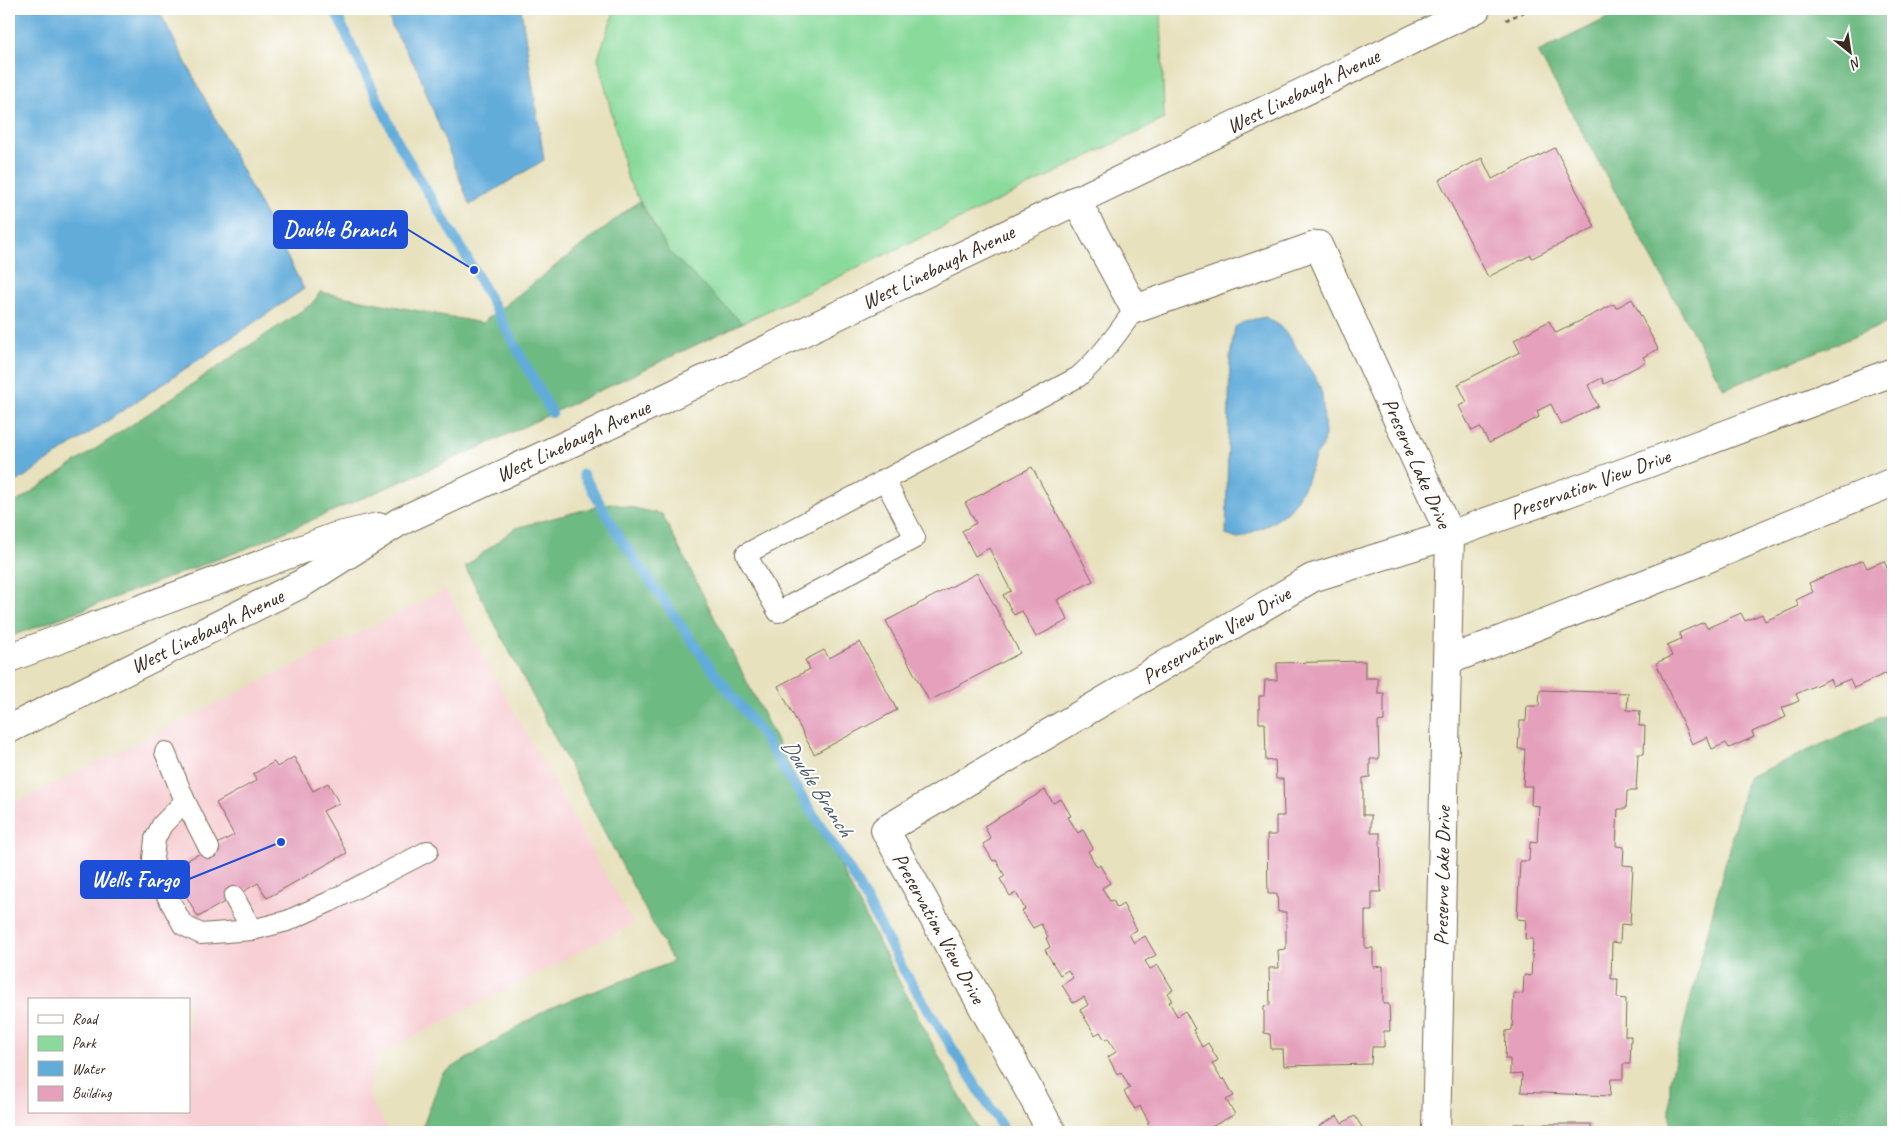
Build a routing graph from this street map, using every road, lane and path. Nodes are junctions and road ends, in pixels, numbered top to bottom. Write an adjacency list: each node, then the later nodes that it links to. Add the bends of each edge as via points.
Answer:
1 (1476, 9): 2 (street, West Linebaugh Avenue)
2 (1076, 200): 3 (street); 7 (street, West Linebaugh Avenue)
3 (1134, 309): 5 (lane, via 1112,343 1078,377); 8 (street, Preserve Lake Drive, via 1318,245)
4 (1893, 372): 8 (street, Preservation View Drive)
5 (884, 479): 5 (lane, via 746,554 778,612 915,538)
6 (1893, 482): 10 (street)
7 (399, 522): 9 (street, West Linebaugh Avenue, via 335,537); 11 (street, West Linebaugh Avenue, via 301,584)
8 (1450, 535): 10 (street, Preserve Lake Drive); 18 (street, Preservation View Drive, via 1312,578 885,830)
9 (9, 658)
10 (1447, 661): 19 (street, Preserve Lake Drive)
11 (9, 729)
12 (165, 752): 13 (lane)
13 (185, 801): 14 (lane); 17 (lane, via 162,825 156,839 153,859 160,881 183,924 200,934)
14 (209, 848)
15 (428, 851): 17 (lane, via 295,917)
16 (234, 897): 17 (lane)
17 (252, 930)
18 (1052, 1132)
19 (1436, 1132)

